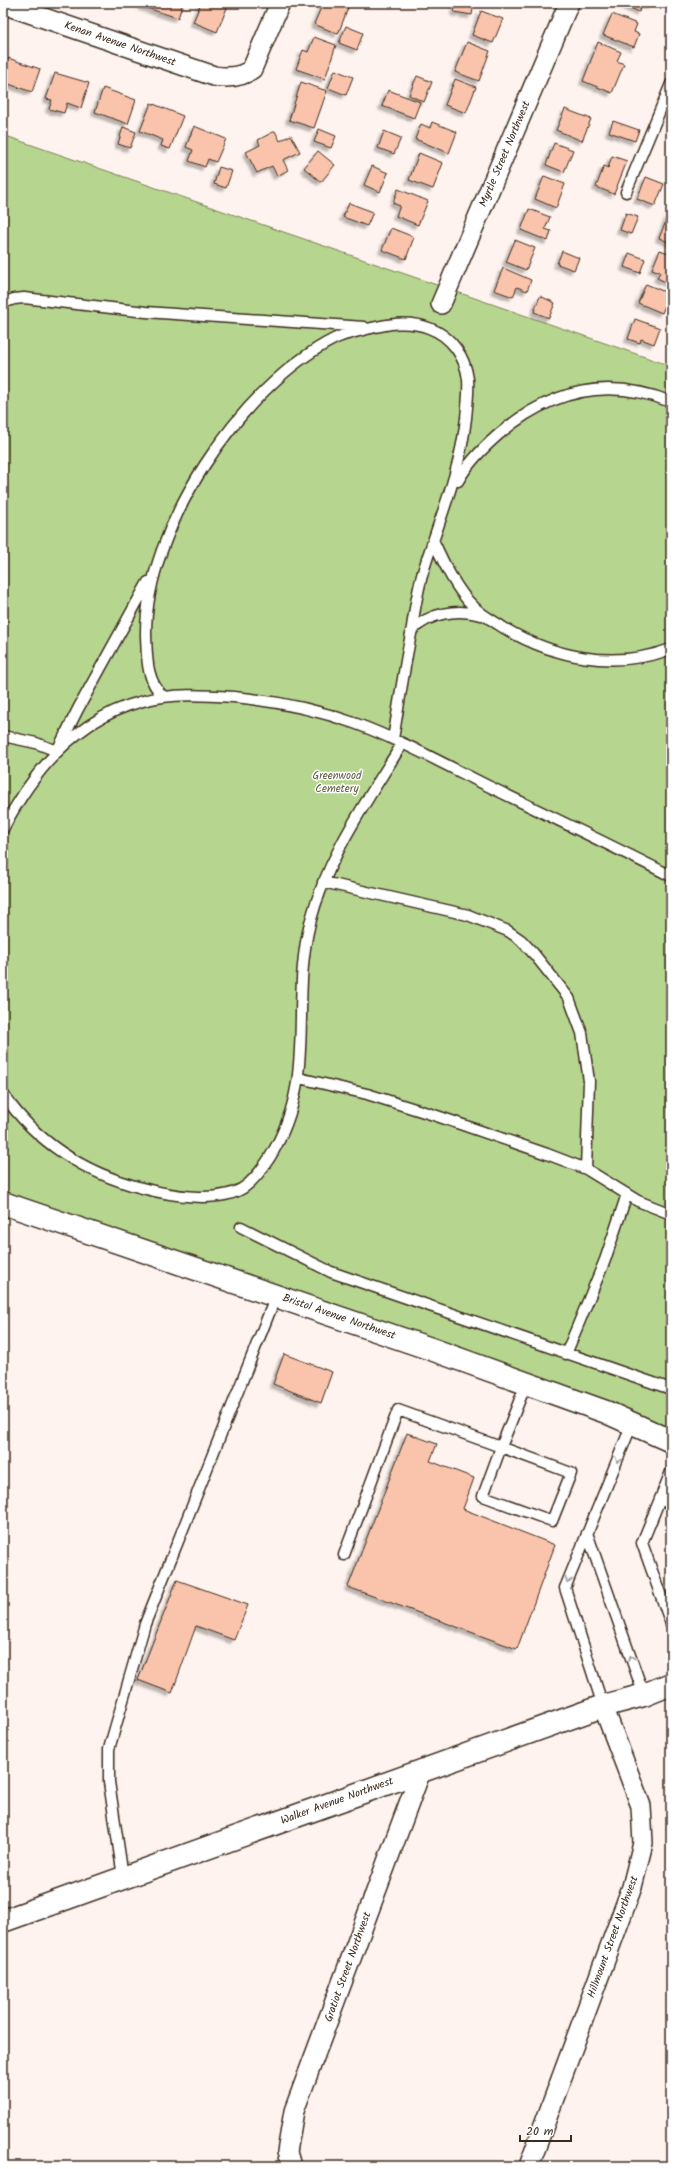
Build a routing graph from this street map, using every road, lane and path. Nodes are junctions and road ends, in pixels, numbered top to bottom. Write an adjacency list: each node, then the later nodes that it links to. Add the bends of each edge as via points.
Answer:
1 (280, 3): 3 (street, Kenan Avenue Northwest, via 252,69 239,76 214,76)
2 (569, 3): 7 (street, Myrtle Street Northwest)
3 (3, 4)
4 (671, 84): 5 (lane)
5 (626, 192)
6 (3, 303): 8 (lane, via 24,298 146,312)
7 (441, 304)
8 (374, 327): 10 (lane, via 405,323 426,327 444,336 462,359 468,380 466,415 461,456); 12 (lane, via 334,339 285,373 250,405 206,463 174,523)
9 (671, 402): 10 (lane, via 645,393 609,389 582,390 549,401 515,422 487,445 462,473)
10 (447, 503): 11 (lane)
11 (434, 542): 13 (lane, via 466,598); 14 (lane, via 420,583)
12 (156, 565): 16 (lane, via 148,600 146,644 150,679); 19 (lane)
13 (485, 616): 14 (lane, via 466,611 447,613 422,622); 15 (lane, via 530,641 579,658 612,660)
14 (411, 631): 18 (lane)
15 (671, 649)
16 (164, 697): 18 (lane, via 220,696 285,704 335,716); 19 (lane, via 133,704 103,717)
17 (3, 736): 19 (lane, via 36,743)
18 (398, 742): 21 (lane); 22 (lane, via 340,846)
19 (57, 751): 20 (lane, via 36,774)
20 (3, 829)
21 (671, 876)
22 (323, 882): 23 (lane, via 306,943 301,990); 25 (lane, via 468,915 508,931 534,954 569,998 582,1034 589,1081)
23 (299, 1078): 24 (lane, via 288,1122 263,1167 242,1189 217,1196 189,1196 152,1191 74,1162 44,1140); 25 (lane, via 367,1094 430,1113)
24 (3, 1094)
25 (586, 1169): 26 (lane)
26 (627, 1194): 28 (lane); 31 (lane, via 606,1260)
27 (3, 1203): 30 (main road, Bristol Avenue Northwest)
28 (671, 1214)
29 (241, 1227): 31 (lane, via 331,1272)
30 (276, 1296): 32 (main road, Bristol Avenue Northwest); 47 (lane, via 145,1624 109,1749 108,1782)
31 (566, 1354): 33 (lane)
32 (526, 1384): 34 (main road, Bristol Avenue Northwest); 36 (lane)
33 (671, 1389)
34 (632, 1424): 35 (main road, Bristol Avenue Northwest); 40 (lane, one-way to 40)
35 (671, 1441)
36 (501, 1447): 36 (lane, via 571,1473 552,1521 483,1496); 41 (lane, via 398,1410)
37 (671, 1472): 38 (lane)
38 (660, 1499): 39 (lane); 42 (lane, via 642,1543)
39 (671, 1504)
40 (587, 1534): 44 (lane, one-way to 40); 45 (lane, one-way to 45, via 565,1588)
41 (344, 1555)
42 (671, 1624)
43 (671, 1684): 44 (main road, Walker Avenue Northwest)
44 (644, 1695): 45 (main road, Walker Avenue Northwest)
45 (603, 1706): 46 (main road, Walker Avenue Northwest); 50 (street, Hillmount Street Northwest, via 641,1806 643,1843 632,1887)
46 (421, 1771): 47 (main road, Walker Avenue Northwest); 49 (street, Gratiot Street Northwest, via 294,2111 287,2152)
47 (123, 1877): 48 (main road, Walker Avenue Northwest)
48 (3, 1921)
49 (291, 2166)
50 (529, 2166)

